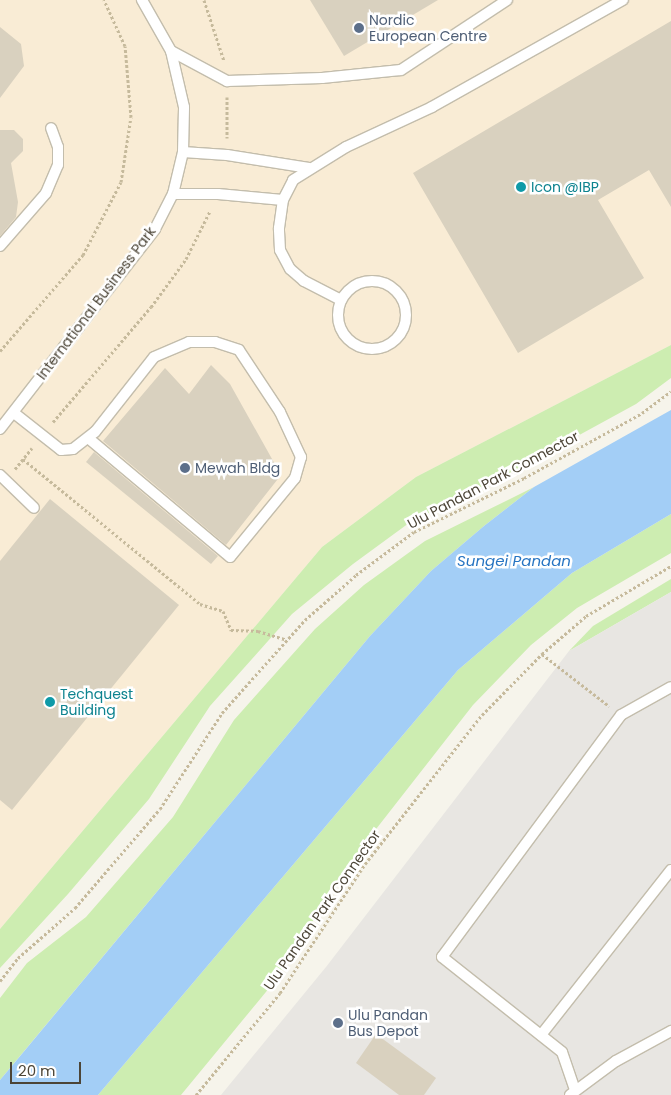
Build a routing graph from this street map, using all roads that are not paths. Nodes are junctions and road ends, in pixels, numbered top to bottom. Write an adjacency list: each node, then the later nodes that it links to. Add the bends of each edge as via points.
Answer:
1 (142, 0): 4 (lane, International Business Park)
2 (507, 0): 4 (lane, via 401,70 322,78 227,81)
3 (623, 0): 7 (lane, via 432,107)
4 (171, 51): 6 (lane, International Business Park, via 184,107)
5 (51, 128): 10 (lane, via 58,147 58,165 46,193)
6 (183, 152): 7 (lane, via 227,155); 8 (lane, International Business Park)
7 (309, 168): 9 (lane, via 293,180)
8 (173, 194): 9 (lane); 12 (lane, International Business Park, via 155,229)
9 (283, 200): 11 (lane, via 280,250 290,269 304,281)
10 (0, 246)
11 (341, 300): 11 (lane, via 360,282 387,284 398,292 404,304 406,317 402,330 395,341 383,348 370,350 357,346 346,338 339,326 337,313)
12 (14, 413): 13 (lane, International Business Park); 14 (lane, via 61,450 73,449)
13 (0, 429)
14 (88, 438): 14 (lane, via 154,357 189,342 215,342 238,350 280,412 301,457 295,478 230,557)
15 (0, 475): 16 (lane)
16 (34, 508)
17 (671, 686): 20 (lane, via 621,715 442,957)
18 (671, 870): 20 (lane)
19 (671, 1031): 21 (lane, via 616,1061)
20 (541, 1035): 21 (lane, via 562,1052)
21 (572, 1092)

